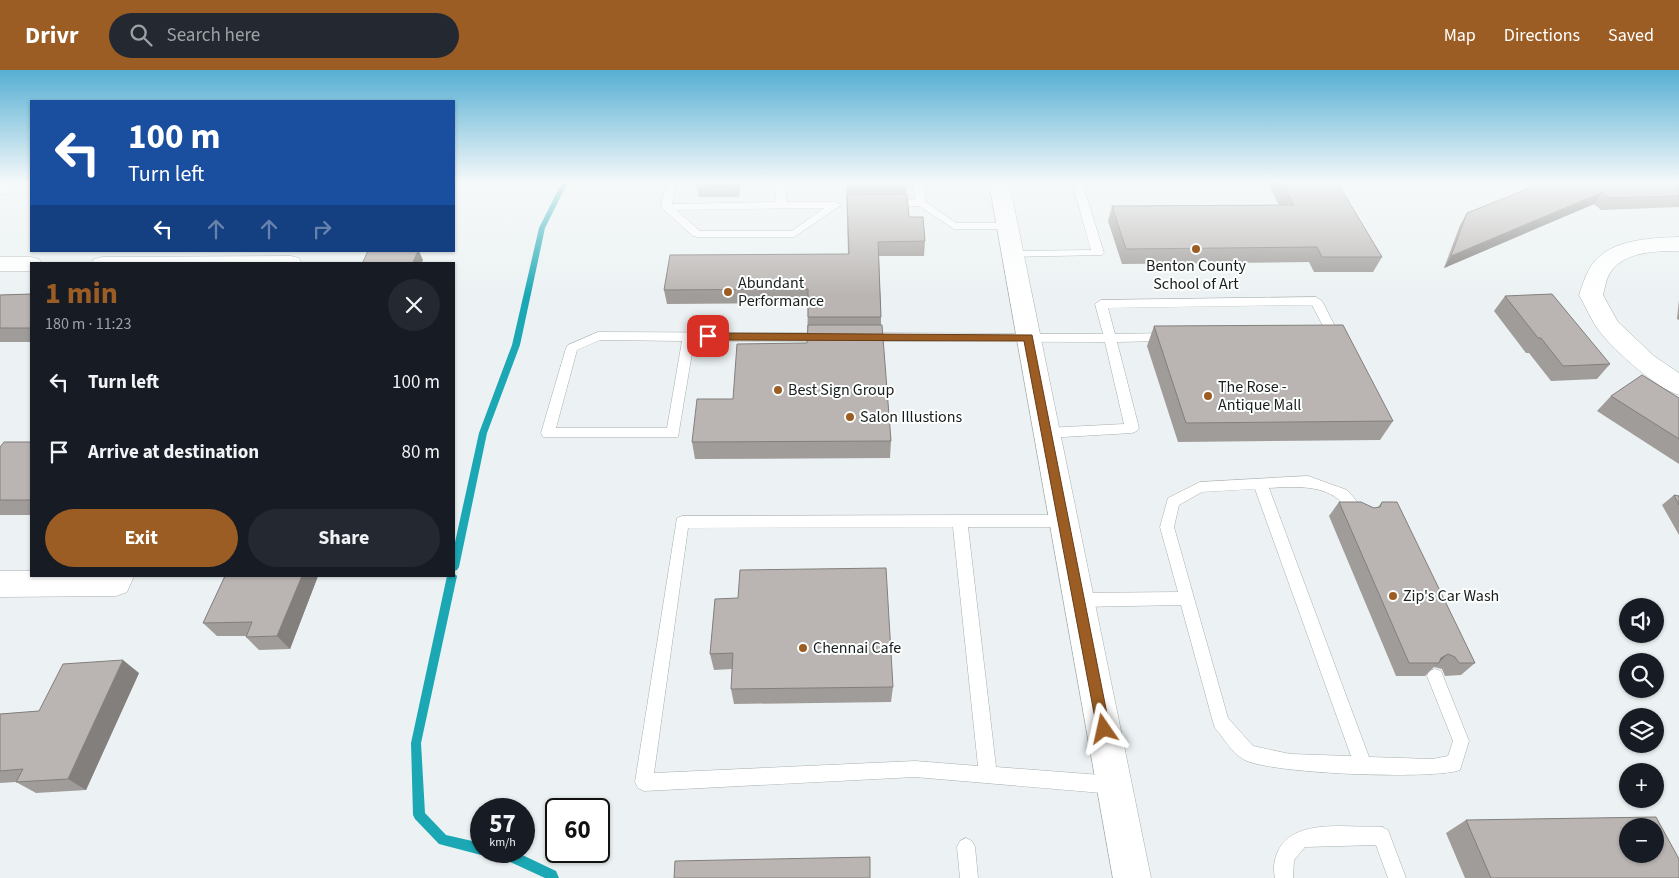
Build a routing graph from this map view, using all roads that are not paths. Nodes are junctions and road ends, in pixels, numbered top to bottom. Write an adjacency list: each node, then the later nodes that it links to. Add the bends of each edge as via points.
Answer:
1 (680, 220): 2 (lane, via 697,234 794,234)
2 (817, 220)
3 (945, 220): 6 (lane, via 954,226)
4 (1006, 220): 6 (main road)
5 (1088, 220): 8 (lane, via 1098,253)
6 (1007, 226): 8 (main road)
7 (1679, 244): 18 (main road, via 1623,251 1601,267 1592,295 1610,326 1644,362)
8 (1013, 255): 16 (main road)
9 (294, 259): 10 (main road)
10 (179, 262)
11 (0, 264): 12 (main road)
12 (30, 264)
13 (689, 336): 13 (lane, via 598,336 572,348 548,433 673,434); 14 (lane)
14 (834, 337)
15 (853, 337): 16 (lane)
16 (1028, 338): 17 (lane); 19 (main road)
17 (1110, 338): 17 (lane, via 1102,304 1316,301 1333,334); 19 (lane, via 1132,428)
18 (1679, 386)
19 (1046, 433): 23 (main road)
20 (1260, 482): 21 (lane, via 1308,481 1342,494); 26 (lane, via 1200,487 1173,502 1167,527); 29 (lane)
21 (1363, 516)
22 (960, 521): 23 (lane); 30 (lane); 30 (lane, via 682,522 644,782 915,769)
23 (1063, 521): 27 (main road)
24 (119, 577): 25 (main road, via 116,583)
25 (0, 584)
26 (1187, 598): 27 (lane); 29 (lane, via 1221,722 1248,753 1290,762)
27 (1078, 600): 31 (main road)
28 (1435, 676): 29 (lane, via 1461,741 1454,764 1432,767)
29 (1363, 766)
30 (988, 775): 31 (lane)
31 (1114, 785): 34 (main road)
32 (966, 847): 33 (lane)
33 (969, 878)
34 (1132, 878)
35 (1284, 878): 36 (lane, via 1282,868 1288,850 1302,838 1382,836)
36 (1397, 878)

